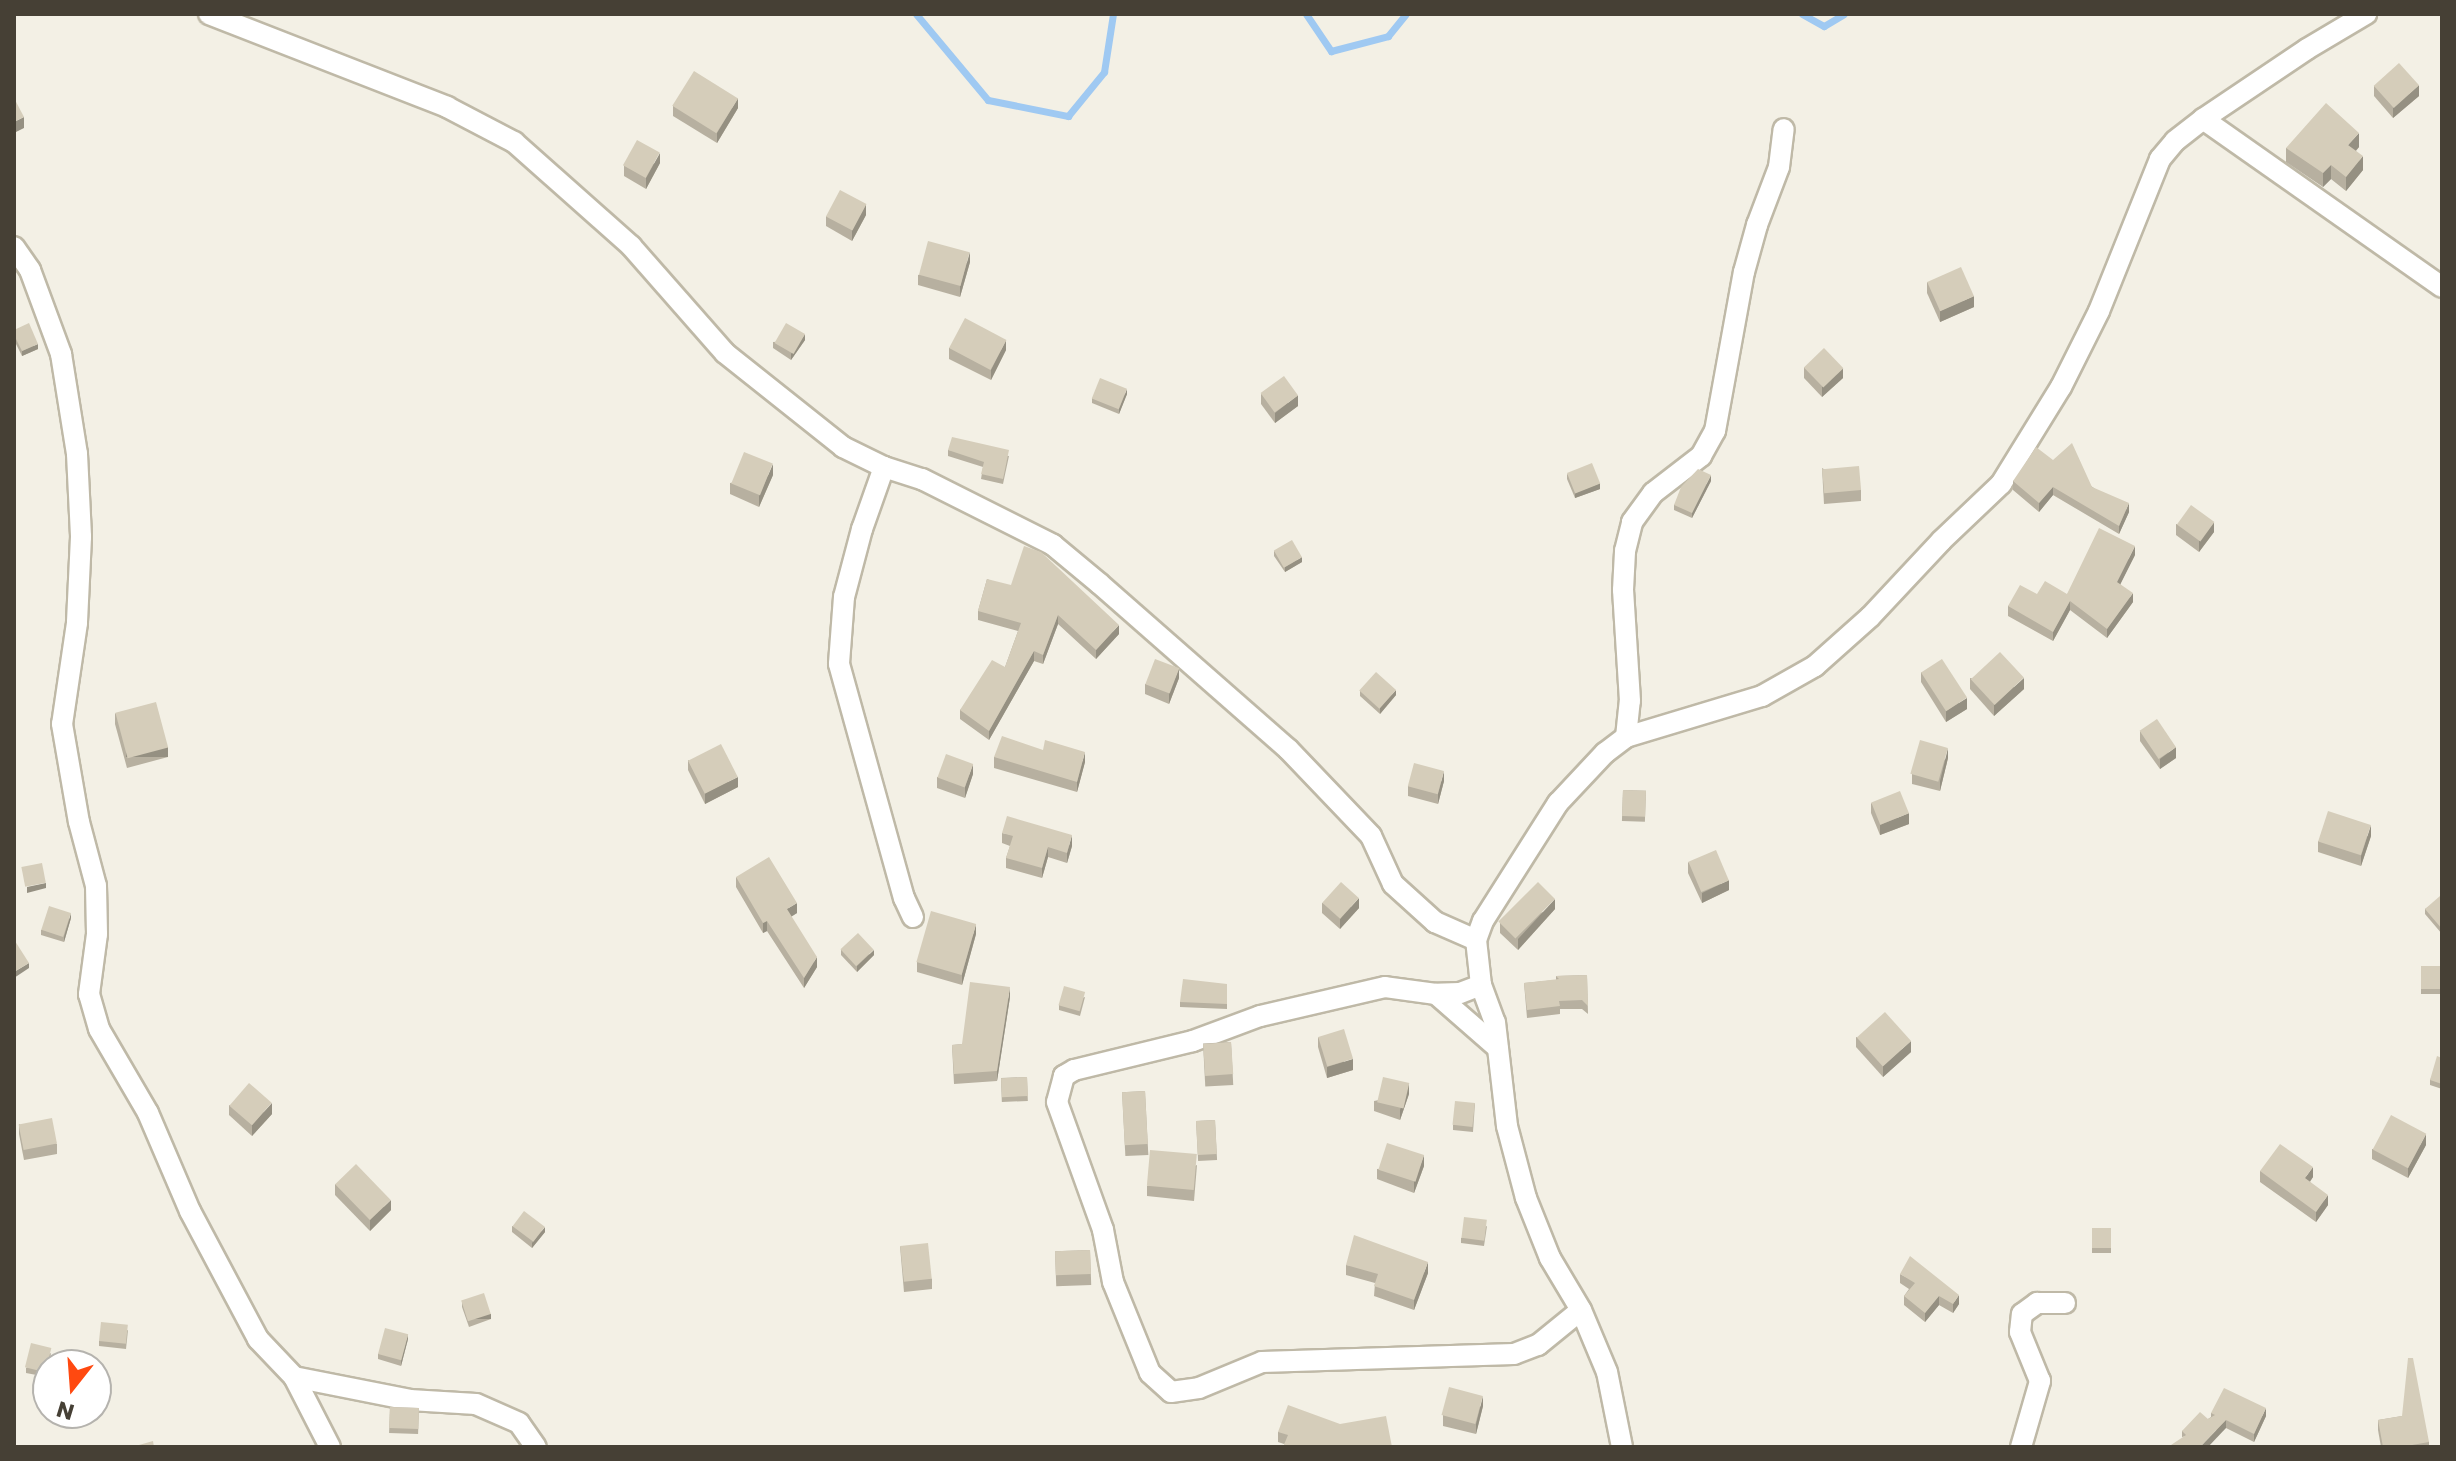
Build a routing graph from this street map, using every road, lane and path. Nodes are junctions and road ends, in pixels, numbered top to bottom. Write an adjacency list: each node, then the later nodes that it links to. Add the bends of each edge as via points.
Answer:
1 (209, 14): 7 (street, via 447,107 514,142 631,246 725,353 843,447)
2 (2366, 14): 3 (street)
3 (2203, 119): 6 (street); 8 (street, via 2160,159 2099,311 2061,387 2001,484 1815,666 1762,696)
4 (1784, 129): 8 (street, via 1779,167 1744,272 1715,431 1701,456 1653,493 1632,522 1623,590 1630,701)
5 (14, 247): 16 (street, via 30,270 61,354 77,454 77,623 62,724 96,886 97,934 89,994 99,1029 148,1113 210,1250 258,1339)
6 (2442, 287)
7 (884, 467): 9 (street, via 844,597 839,664); 10 (street, via 922,479 1053,545 1288,749 1371,836 1393,884 1435,922)
8 (1626, 737): 10 (street, via 1558,803 1503,886)
9 (913, 917)
10 (1476, 940): 11 (street)
11 (1481, 985): 12 (street); 13 (street)
12 (1436, 994): 13 (street); 15 (street, via 1385,987 1341,996 1064,1076 1057,1102 1103,1230 1113,1282 1150,1373 1171,1392 1199,1388 1262,1362 1514,1354 1538,1345)
13 (1498, 1048): 15 (street, via 1507,1126 1526,1198 1550,1258)
14 (2065, 1303): 20 (street, via 2037,1303 2022,1314 2020,1332 2040,1381)
15 (1581, 1310): 19 (street, via 1607,1372)
16 (294, 1377): 17 (street); 18 (street, via 410,1400 476,1404 519,1423)
17 (330, 1447)
18 (536, 1447)
19 (1622, 1447)
20 (2021, 1447)

